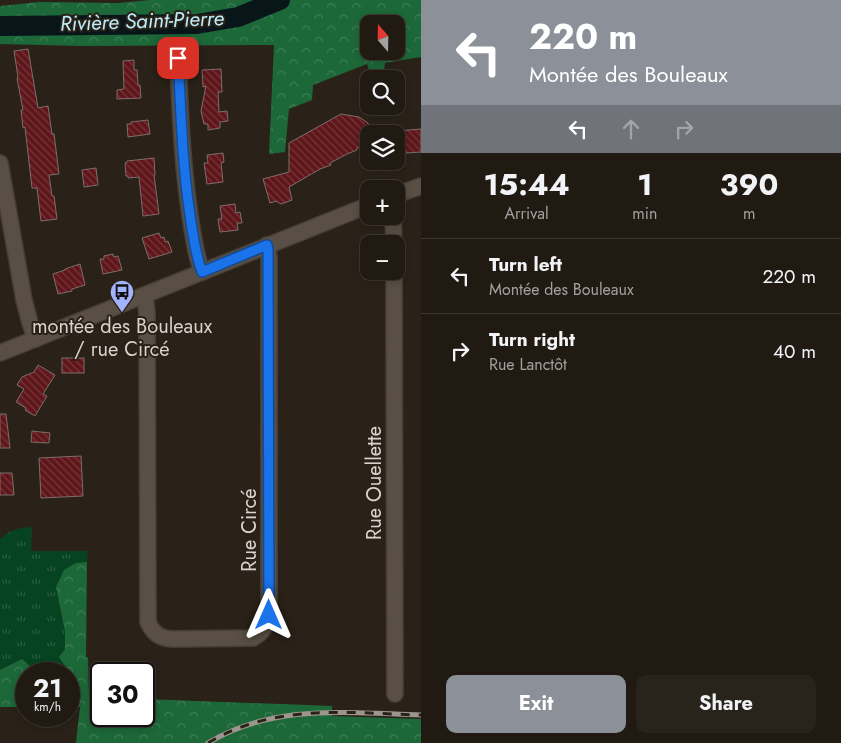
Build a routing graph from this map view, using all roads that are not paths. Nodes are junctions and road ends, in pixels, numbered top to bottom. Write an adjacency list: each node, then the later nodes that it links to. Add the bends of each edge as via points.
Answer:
1 (178, 58): 7 (street, via 186,190 195,250)
2 (0, 164): 10 (street, via 24,300)
3 (421, 186): 4 (street)
4 (405, 192)
5 (360, 209): 6 (street)
6 (267, 245): 7 (street); 9 (street, Rue Circé, via 269,615 266,627 253,638 172,640 158,636 148,622)
7 (202, 272): 9 (street)
8 (394, 280): 12 (street, Rue Ouellette)
9 (145, 295): 10 (street)
10 (36, 339): 11 (street)
11 (0, 353)
12 (395, 694)

